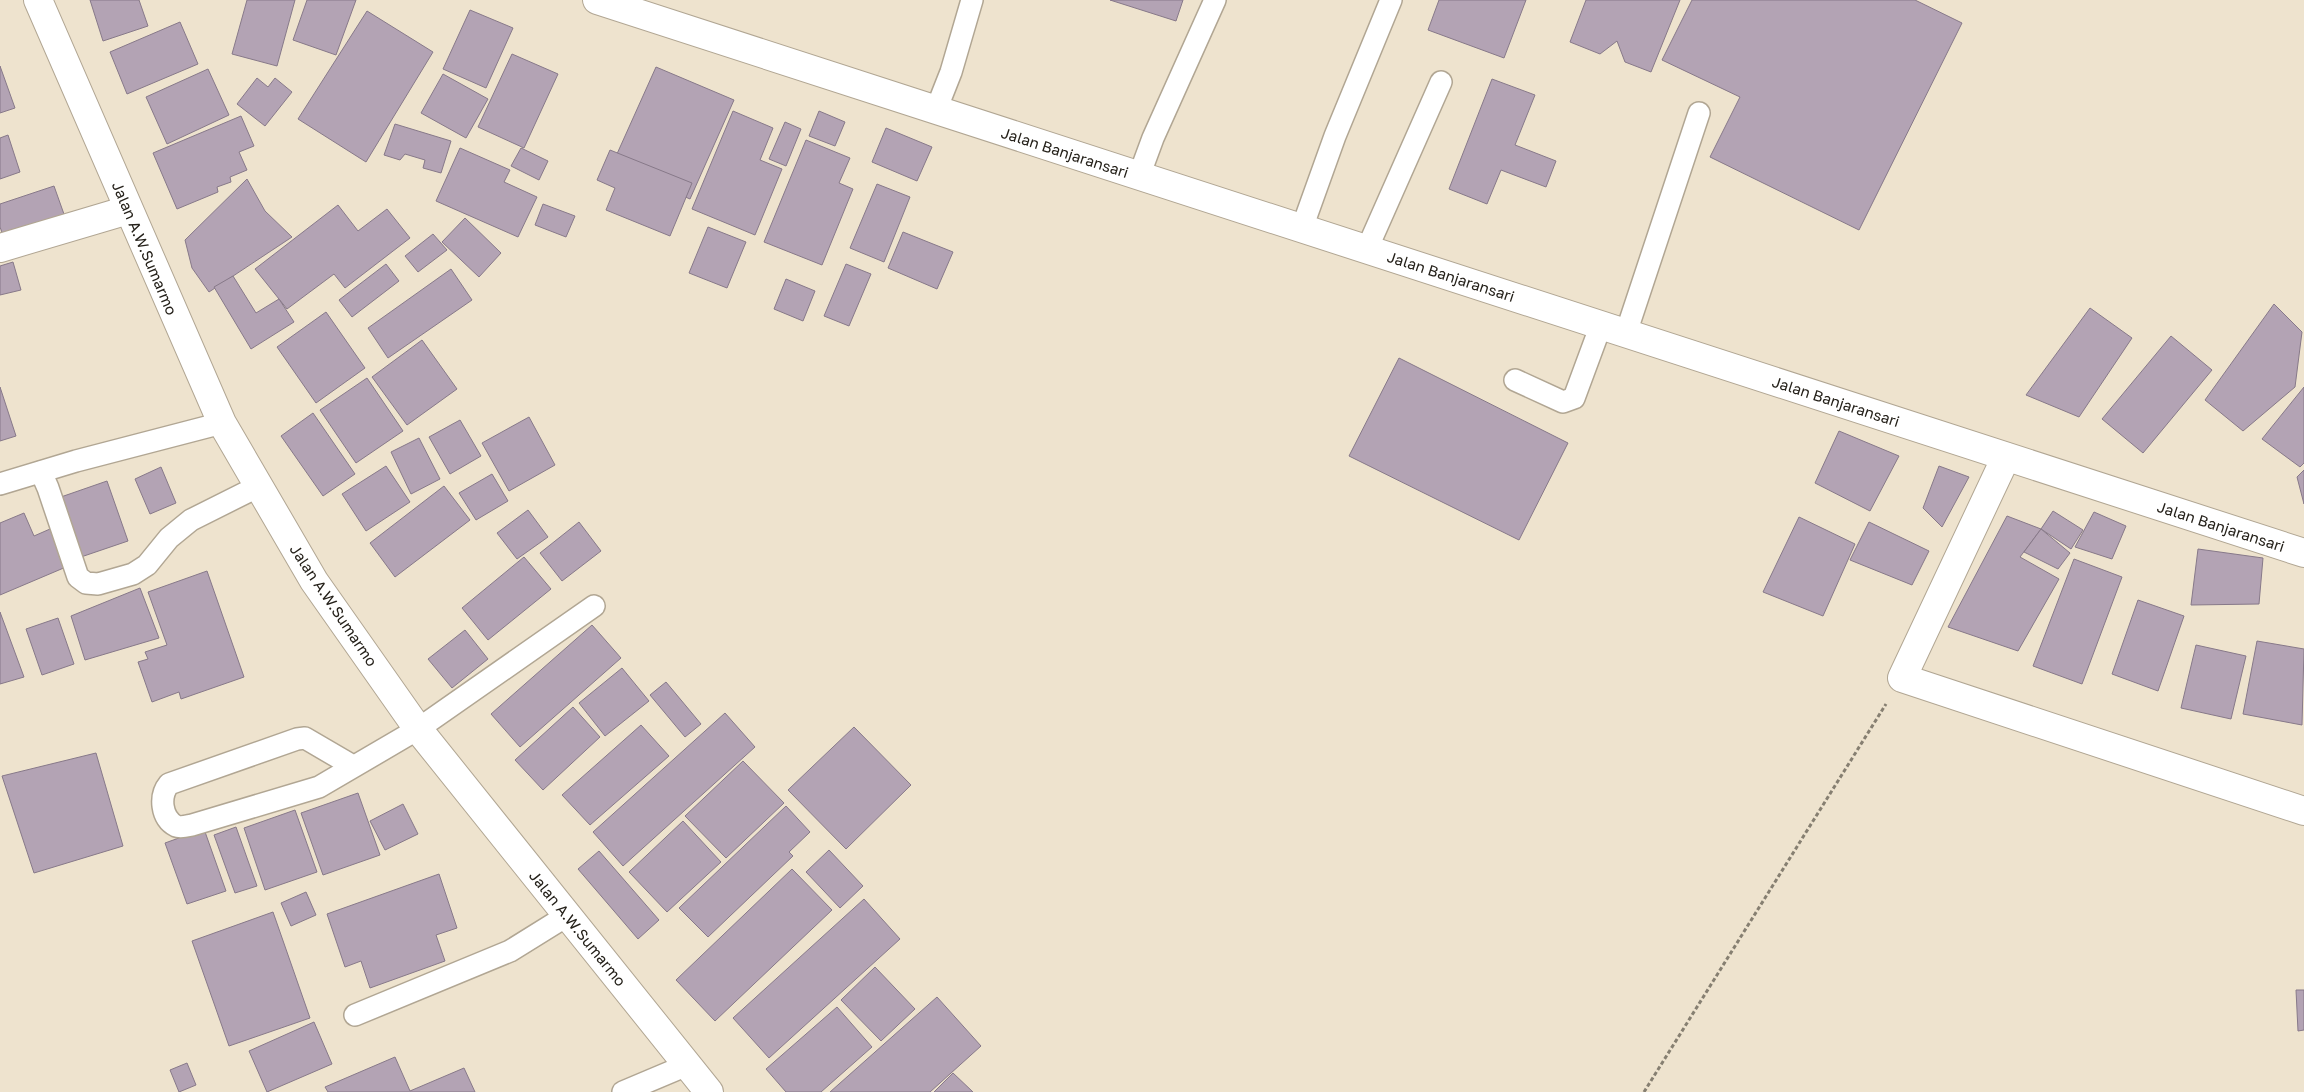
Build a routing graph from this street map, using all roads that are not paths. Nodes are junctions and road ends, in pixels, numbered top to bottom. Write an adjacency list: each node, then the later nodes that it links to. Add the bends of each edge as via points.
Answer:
1 (38, 0): 11 (street, Jalan A.W.Sumarmo)
2 (598, 0): 6 (street, Jalan Banjaransari)
3 (972, 0): 8 (lane)
4 (1215, 0): 10 (lane)
5 (1391, 0): 12 (lane, via 1335,136)
6 (632, 5): 8 (street, Jalan Banjaransari)
7 (1440, 82): 14 (lane)
8 (936, 110): 10 (street, Jalan Banjaransari)
9 (1699, 113): 15 (lane)
10 (1139, 176): 12 (street, Jalan Banjaransari)
11 (128, 210): 13 (street); 17 (street, Jalan A.W.Sumarmo)
12 (1302, 228): 14 (street, Jalan Banjaransari)
13 (0, 248)
14 (1367, 249): 15 (street, Jalan Banjaransari)
15 (1614, 329): 16 (lane, via 1574,398 1563,402); 18 (street, Jalan Banjaransari)
16 (1515, 380)
17 (222, 423): 19 (lane); 21 (street, Jalan A.W.Sumarmo)
18 (2006, 457): 22 (street, Jalan Banjaransari); 26 (street, via 1902,678)
19 (40, 472): 20 (lane); 21 (lane, via 78,577 86,583 98,584 133,574 147,565 170,538 192,520)
20 (0, 484)
21 (259, 486): 24 (street, Jalan A.W.Sumarmo, via 314,581)
22 (2304, 553)
23 (594, 606): 24 (lane)
24 (418, 729): 25 (lane); 27 (street, Jalan A.W.Sumarmo)
25 (353, 766): 25 (lane, via 318,787 192,825 178,827 164,811 162,799 168,784 296,739 305,738)
26 (2304, 811)
27 (568, 915): 28 (lane, via 510,951); 29 (street, Jalan A.W.Sumarmo)
28 (355, 1015)
29 (687, 1065): 30 (lane); 31 (street, Jalan A.W.Sumarmo)
30 (623, 1092)
31 (709, 1092)

